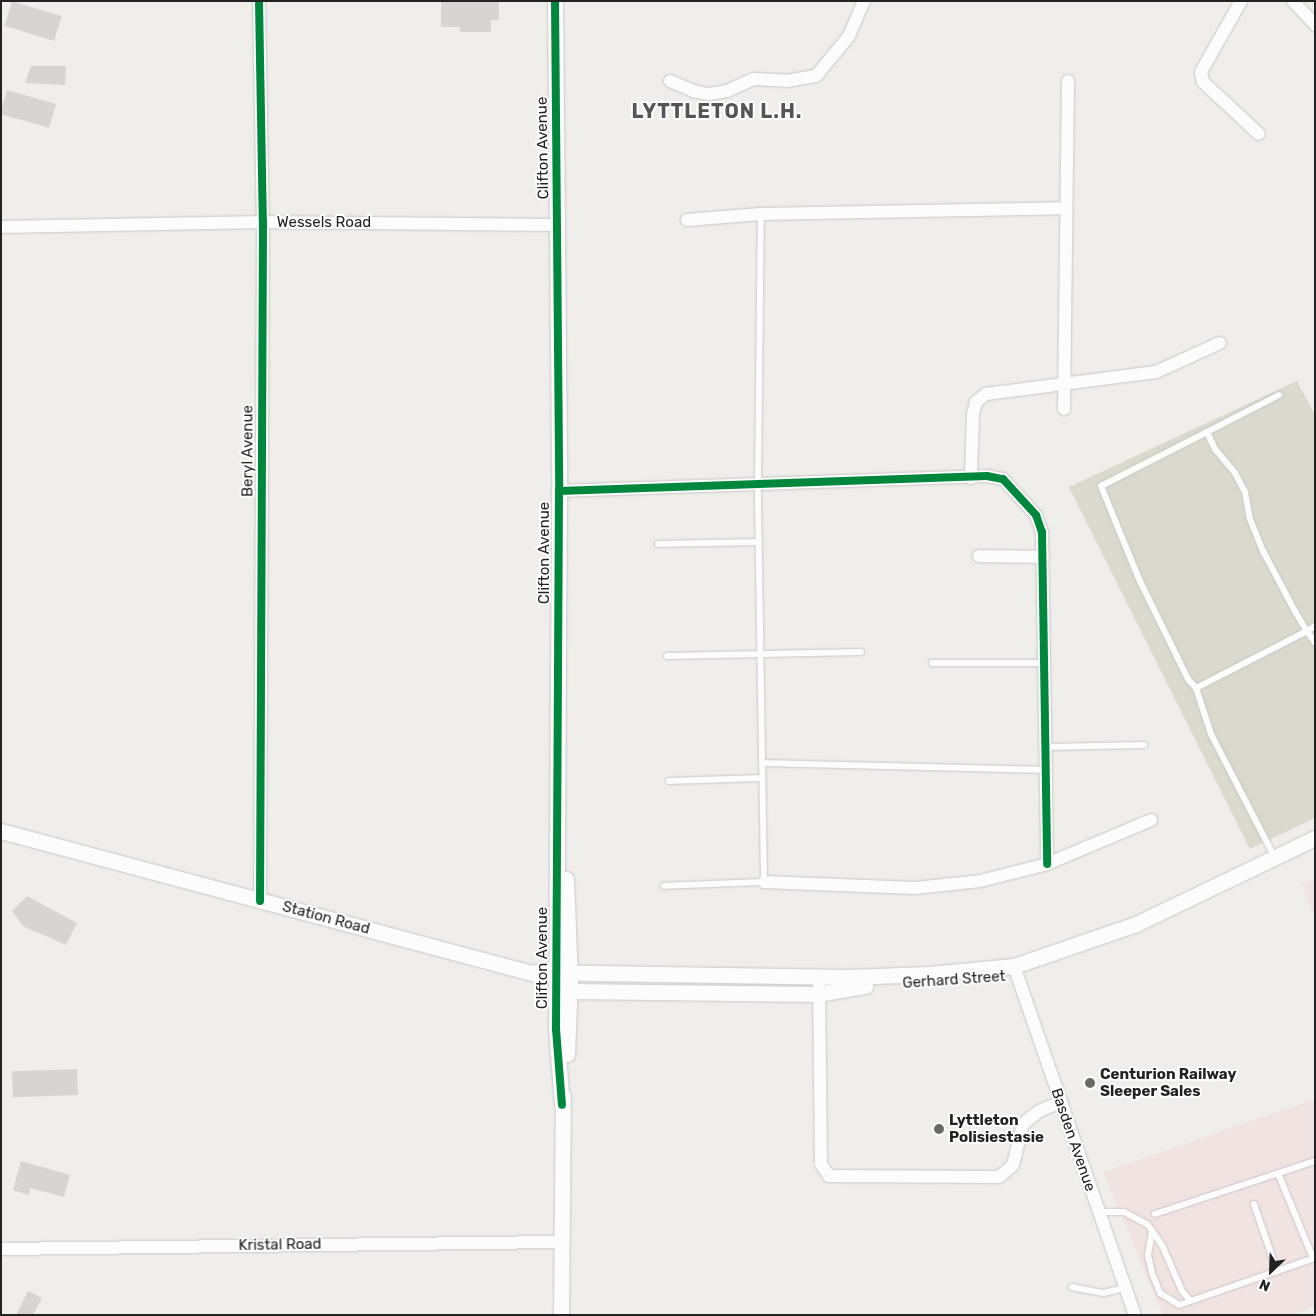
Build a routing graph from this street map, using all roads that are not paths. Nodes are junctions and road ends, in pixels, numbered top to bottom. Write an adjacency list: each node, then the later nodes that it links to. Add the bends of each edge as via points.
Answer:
1 (259, 1): 13 (street, Beryl Avenue)
2 (555, 1): 14 (street, Clifton Avenue)
3 (864, 1): 7 (street, via 849,36 816,76 787,81 754,79 727,91 709,94)
4 (1241, 1): 9 (street, via 1201,72 1203,82)
5 (1294, 1): 6 (street)
6 (1315, 24)
7 (670, 81)
8 (1068, 81): 10 (street)
9 (1259, 134)
10 (1064, 208): 11 (street); 17 (street)
11 (761, 214): 12 (street); 22 (lane)
12 (687, 220)
13 (263, 222): 14 (street, Wessels Road); 15 (street, Wessels Road); 51 (street, Beryl Avenue)
14 (558, 225): 23 (street, Clifton Avenue)
15 (1, 227)
16 (1220, 343): 17 (street, via 1156,372)
17 (1065, 382): 19 (street); 21 (street, via 1000,390 986,394 976,402)
18 (1279, 395): 20 (lane)
19 (1064, 409)
20 (1207, 432): 29 (lane, via 1242,486 1263,551); 36 (lane, via 1101,486 1139,579)
21 (971, 478): 22 (street); 27 (street, via 987,476 1003,480 1026,502 1040,522)
22 (758, 484): 23 (street); 24 (lane)
23 (559, 491): 54 (street, Clifton Avenue, via 558,807 563,830)
24 (758, 542): 25 (lane); 32 (lane)
25 (658, 544)
26 (979, 556): 27 (street)
27 (1043, 557): 35 (street)
28 (1315, 626): 29 (lane)
29 (1307, 631): 30 (lane); 36 (lane)
30 (1315, 643)
31 (861, 652): 32 (lane)
32 (760, 654): 33 (lane); 39 (lane)
33 (667, 656)
34 (932, 663): 35 (lane)
35 (1044, 663): 38 (street)
36 (1196, 688): 47 (lane, via 1211,734)
37 (1144, 745): 38 (lane)
38 (1046, 747): 40 (street)
39 (762, 763): 40 (lane); 41 (lane)
40 (1048, 770): 48 (street)
41 (761, 778): 42 (lane); 49 (lane)
42 (669, 781)
43 (1151, 820): 48 (street)
44 (1, 831): 51 (street, Station Road)
45 (1315, 838): 47 (street, Gerhard Street)
46 (1315, 846): 52 (street, Gerhard Street, via 1183,912)
47 (1275, 858): 52 (street, Gerhard Street, via 1136,924)
48 (1046, 864): 49 (street, via 980,881 915,888)
49 (764, 882): 50 (lane)
50 (664, 886)
51 (260, 901): 54 (street, Station Road)
52 (1017, 970): 53 (street, Gerhard Street); 55 (street, Gerhard Street, via 848,987); 56 (street, Basden Avenue)
53 (819, 977): 54 (street, Gerhard Street); 55 (street)
54 (563, 980): 55 (street, Gerhard Street); 63 (street, Clifton Avenue)
55 (818, 994): 56 (street, via 820,1164 829,1176 999,1177 1013,1165 1023,1124 1039,1111)
56 (1060, 1102): 60 (street, Basden Avenue)
57 (1315, 1162): 58 (lane)
58 (1278, 1173): 61 (lane); 65 (lane)
59 (1254, 1204): 66 (lane)
60 (1098, 1212): 62 (lane, via 1112,1210 1135,1216); 68 (street, Basden Avenue)
61 (1156, 1214)
62 (1152, 1232): 69 (lane, via 1162,1245 1182,1291); 69 (lane, via 1148,1254 1160,1293 1172,1304)
63 (560, 1242): 64 (street, Kristal Road); 70 (street, Clifton Avenue)
64 (1, 1248)
65 (1314, 1258): 66 (lane)
66 (1277, 1271): 69 (lane)
67 (1072, 1287): 68 (lane, via 1103,1293)
68 (1125, 1288): 71 (street, Basden Avenue)
69 (1191, 1301)
70 (561, 1315)
71 (1135, 1315)

